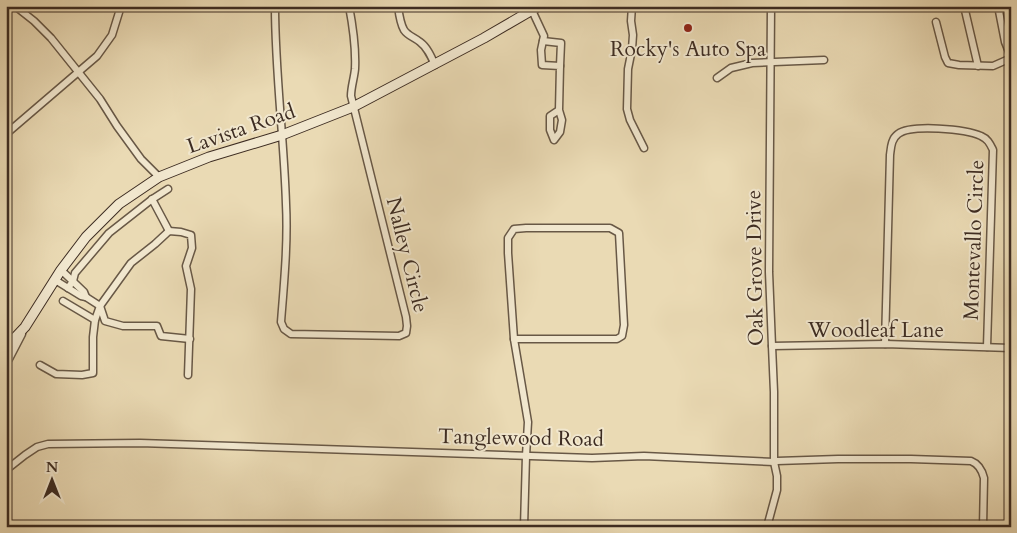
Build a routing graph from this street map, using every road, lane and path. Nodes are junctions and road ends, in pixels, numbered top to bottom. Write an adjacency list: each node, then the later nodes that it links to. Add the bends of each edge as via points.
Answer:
1 (15, 6): 21 (street, via 51,38)
2 (121, 6): 21 (street, via 112,35 97,56)
3 (275, 6): 26 (street)
4 (350, 6): 23 (street, via 355,70 351,88)
5 (398, 6): 18 (street, via 403,29 430,53)
6 (632, 6): 27 (street, via 627,109)
7 (771, 6): 17 (street, Oak Grove Drive)
8 (875, 6): 9 (street)
9 (884, 6)
10 (964, 6): 20 (street)
11 (998, 6): 15 (street)
12 (533, 8): 14 (street); 18 (main road, Lavista Road)
13 (936, 22): 20 (street, via 948,63)
14 (543, 41): 19 (street, via 561,43); 19 (street, via 542,65)
15 (1011, 58): 20 (street, via 993,66)
16 (824, 60): 17 (street)
17 (770, 62): 22 (street, via 731,68); 45 (street, Oak Grove Drive)
18 (435, 65): 23 (main road, Lavista Road)
19 (560, 66): 24 (street)
20 (978, 66)
21 (79, 72): 25 (street); 28 (street, via 141,159)
22 (717, 78)
23 (353, 107): 26 (main road, Lavista Road); 26 (street, Nalley Circle, via 402,300 406,333 398,336 307,335 291,334 284,329 281,322 286,206)
24 (559, 110)
25 (6, 134)
26 (282, 135): 28 (main road, Lavista Road, via 209,157)
27 (644, 148)
28 (159, 177): 32 (main road, Lavista Road, via 119,204 86,237)
29 (168, 189): 30 (street)
30 (152, 200): 31 (street); 34 (street, via 109,233 75,274)
31 (170, 231): 38 (street, via 131,263); 41 (street, via 192,236 186,266 191,289)
32 (61, 270): 33 (main road, Lavista Road); 34 (street)
33 (55, 280): 35 (street); 40 (main road, Lavista Road)
34 (73, 281): 35 (street); 36 (street)
35 (68, 288): 36 (street)
36 (86, 297): 38 (street)
37 (63, 301): 39 (street)
38 (100, 306): 39 (street); 41 (street, via 105,322 123,326 157,326 161,336)
39 (95, 320): 49 (street, via 93,373 56,374)
40 (26, 327): 44 (main road, Lavista Road); 48 (street)
41 (190, 339): 50 (street)
42 (514, 339): 42 (street, via 508,253 508,238 514,229 610,228 619,233 622,336 617,339); 51 (street, via 528,422)
43 (885, 344): 45 (street, Woodleaf Lane); 46 (street, Woodleaf Lane); 46 (street, Montevallo Circle, via 892,142 896,135 908,130 941,129 982,136 993,150)
44 (6, 346)
45 (772, 346): 52 (street, Oak Grove Drive)
46 (987, 348): 47 (street, Woodleaf Lane)
47 (1011, 348)
48 (6, 363)
49 (40, 365)
50 (188, 374)
51 (526, 456): 52 (street, Tanglewood Road, via 644,456); 53 (street, Tanglewood Road, via 70,443 36,447); 54 (street)
52 (774, 462): 55 (street, Oak Grove Drive, via 777,490); 56 (street, Tanglewood Road, via 911,459 976,463 984,478)
53 (6, 470)
54 (524, 527)
55 (767, 527)
56 (983, 527)

